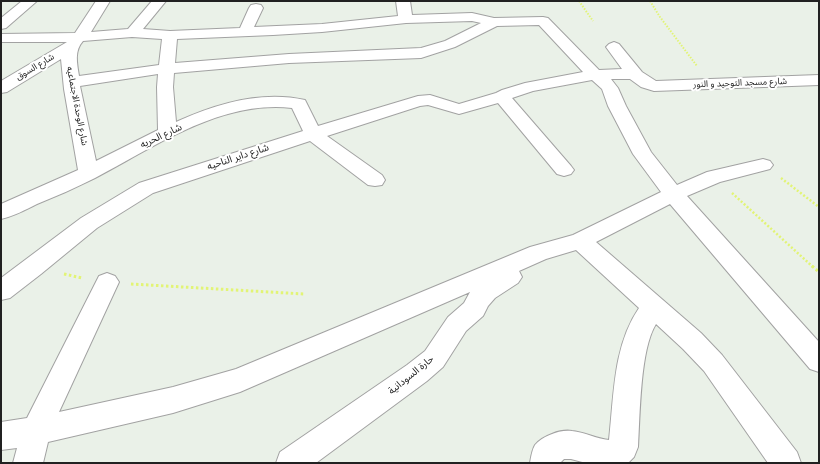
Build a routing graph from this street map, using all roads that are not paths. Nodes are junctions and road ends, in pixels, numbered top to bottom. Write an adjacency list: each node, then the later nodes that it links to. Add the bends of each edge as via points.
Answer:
1 (30, 1): 8 (street)
2 (102, 1): 14 (street, via 98,11)
3 (159, 1): 11 (street)
4 (403, 1): 6 (street)
5 (256, 8): 10 (street)
6 (406, 19): 7 (street, via 472,17); 9 (street)
7 (494, 22): 16 (street, via 456,42 422,53); 19 (street, via 543,21)
8 (1, 26)
9 (273, 31): 10 (street); 16 (street)
10 (244, 32): 12 (street)
11 (132, 33): 12 (street); 14 (street)
12 (170, 35): 17 (street)
13 (1, 38): 14 (street)
14 (75, 42): 21 (street, شارع الوحدة الاجتماعيه, via 68,61); 22 (street, شارع السوق)
15 (614, 47): 18 (street, شارع مسجد التوحيد و النور)
16 (272, 59): 17 (street)
17 (166, 68): 21 (street); 25 (street)
18 (635, 74): 19 (street, شارع داير الناحيه); 20 (street, شارع مسجد التوحيد و النور, via 646,84 661,86)
19 (595, 75): 24 (street, شارع داير الناحيه, via 528,87 504,94); 31 (street, via 610,88 643,154)
20 (812, 80): 23 (street)
21 (72, 82): 29 (street, شارع الوحدة الاجتماعيه)
22 (1, 88)
23 (819, 91)
24 (502, 97): 26 (street, شارع داير الناحيه, via 459,109 430,100 418,101); 28 (street)
25 (167, 132): 26 (street, شارع الحريه, via 226,110 251,103 277,100 299,104); 29 (street, شارع الحريه)
26 (313, 134): 30 (street); 35 (street, شارع داير الناحيه, via 146,188 89,223)
27 (763, 165): 31 (street, via 714,177)
28 (564, 170)
29 (89, 173): 32 (street, شارع الحريه)
30 (375, 180)
31 (673, 194): 33 (street); 37 (street)
32 (1, 212)
33 (580, 241): 36 (street); 38 (street, via 538,253 240,380 173,400); 41 (street, حارة السودانية, via 495,284 457,324 444,346 428,364)
34 (107, 282): 38 (street)
35 (1, 291)
36 (653, 307): 42 (street, via 640,327 631,360 623,447 615,455 607,455 570,443 558,445 546,455); 43 (street, via 692,340 713,363)
37 (819, 361)
38 (36, 432): 39 (street); 40 (street)
39 (1, 436)
40 (28, 463)
41 (291, 463)
42 (545, 463)
43 (786, 463)

